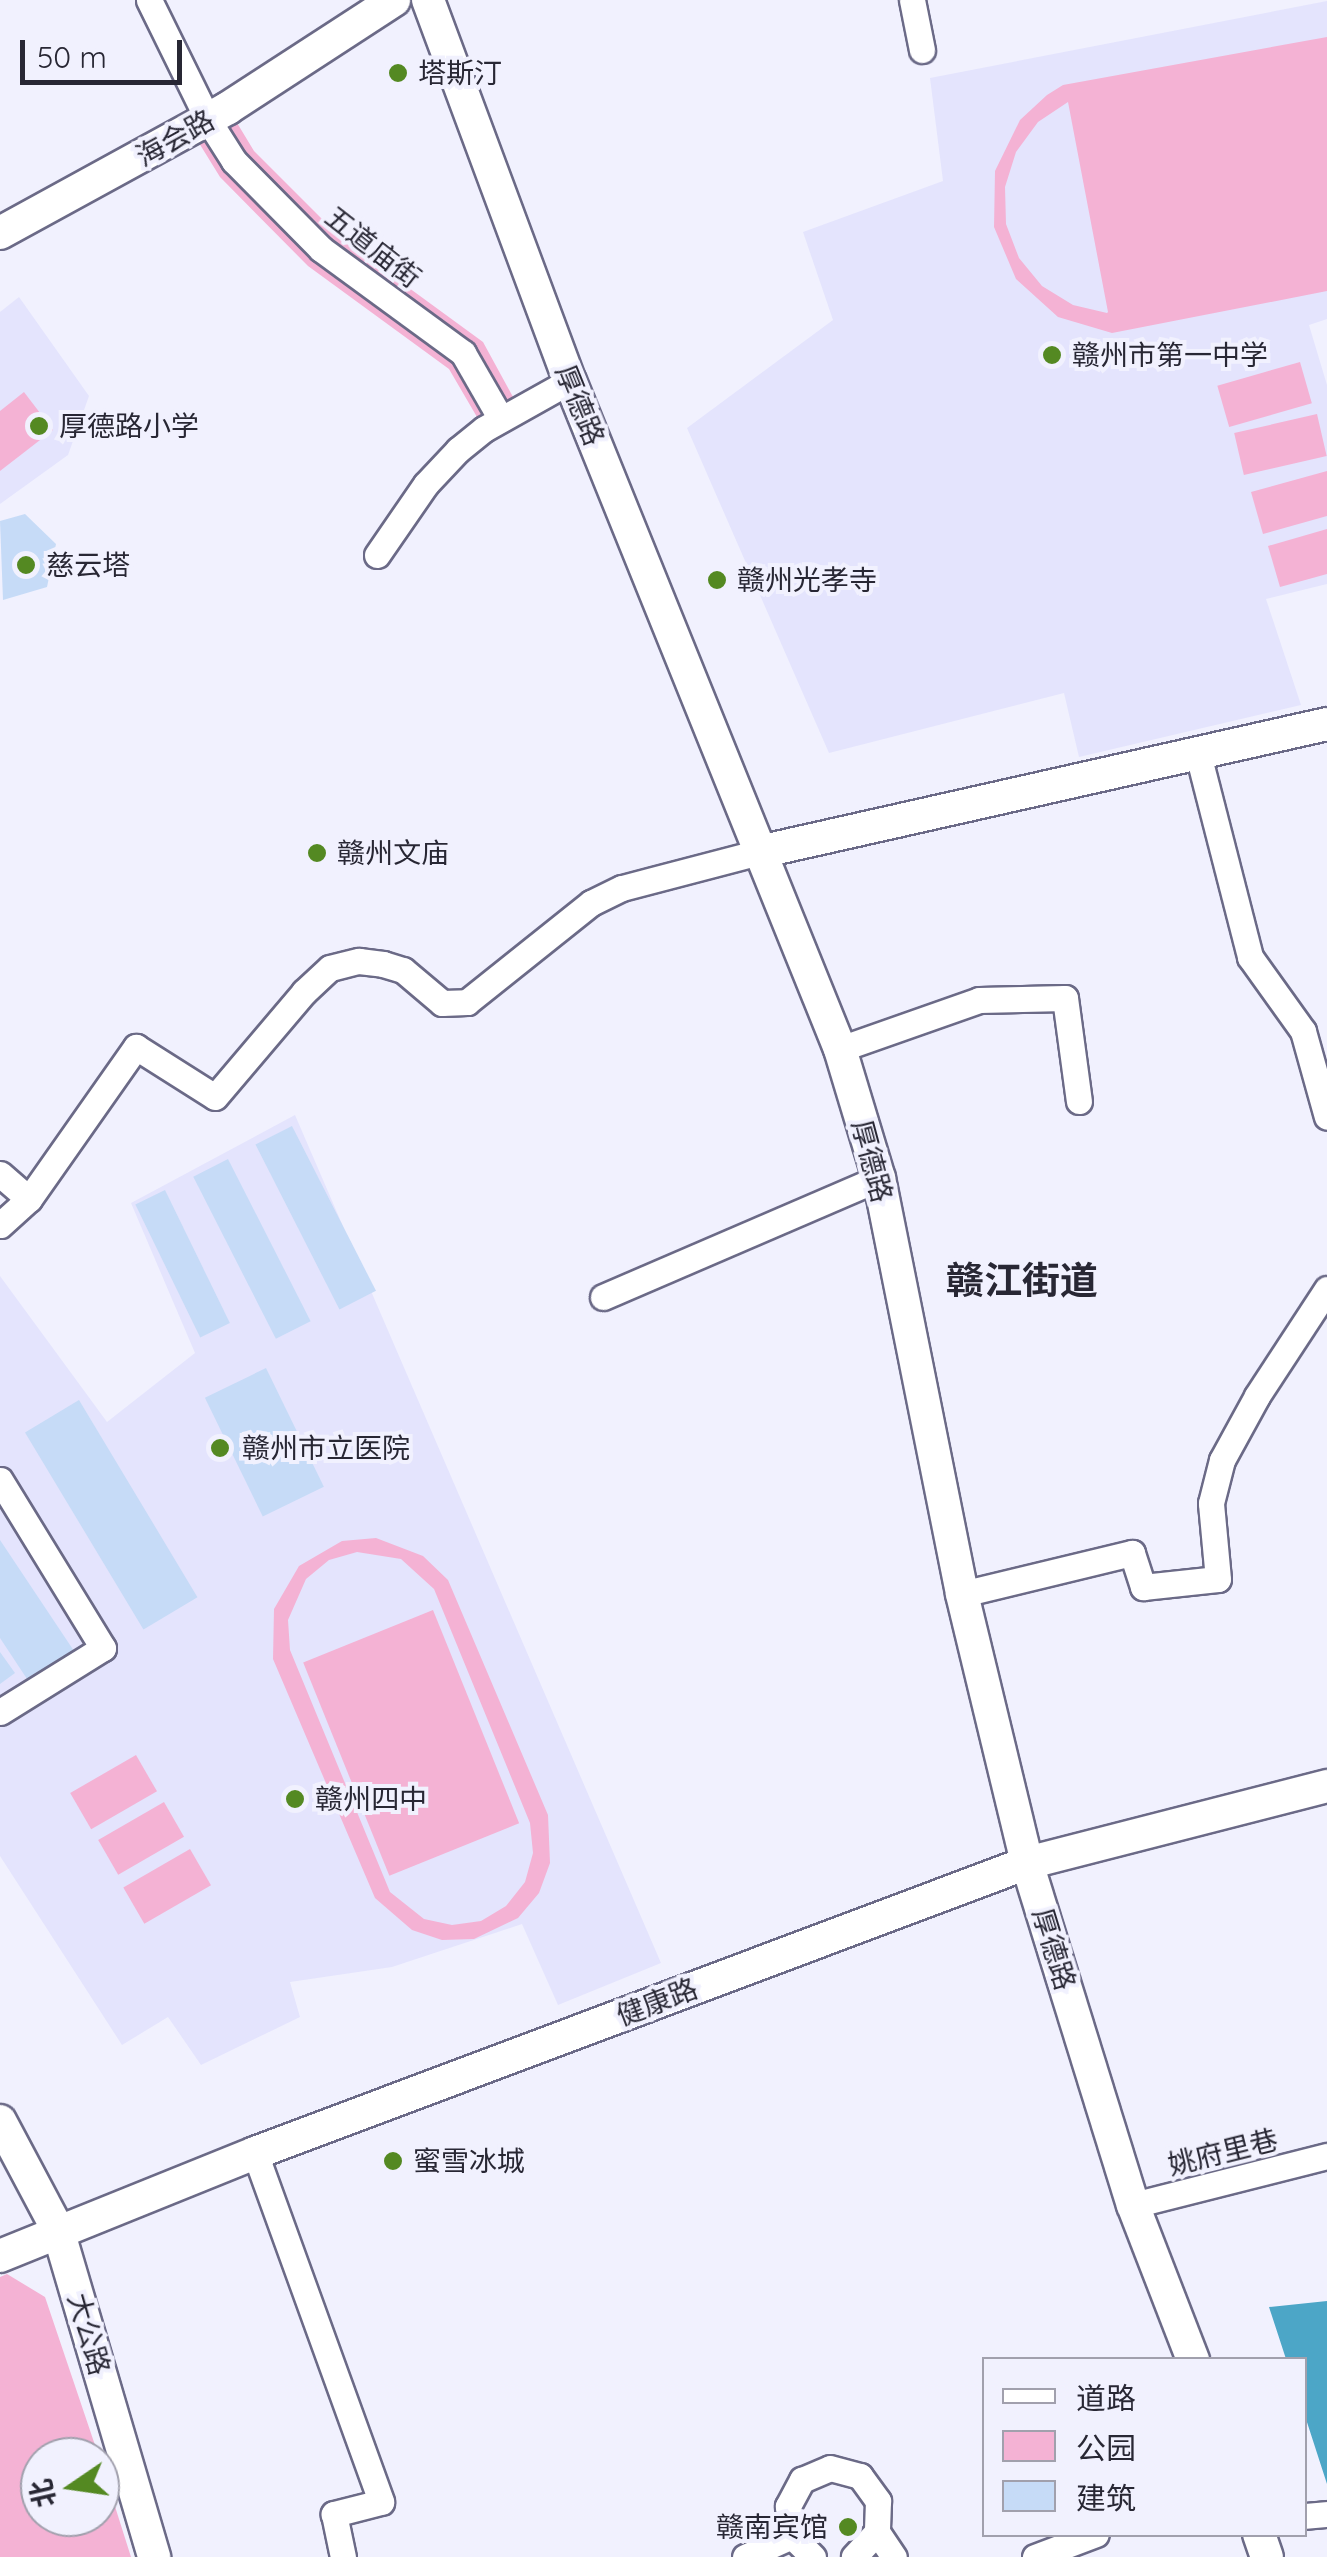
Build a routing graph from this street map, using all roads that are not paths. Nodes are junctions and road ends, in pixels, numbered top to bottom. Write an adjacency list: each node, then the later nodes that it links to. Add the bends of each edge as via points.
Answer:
1 (149, 0): 6 (street, 五道庙街)
2 (394, 0): 6 (street, 海会路)
3 (428, 0): 8 (street, 厚德路)
4 (912, 0): 5 (street)
5 (922, 50)
6 (208, 120): 7 (street, 海会路); 9 (street, 五道庙街, via 234,161 321,249 463,353)
7 (0, 233)
8 (570, 381): 9 (street); 13 (street, 厚德路)
9 (501, 419): 10 (street, via 426,484)
10 (376, 555)
11 (1327, 724): 12 (street)
12 (1198, 754): 13 (street); 16 (street, via 1250,957 1303,1031)
13 (758, 852): 14 (street, 厚德路); 19 (street, via 622,888 592,903 467,1002 442,1004 403,970 383,964 330,968 215,1097 136,1047)
14 (840, 1049): 15 (street, via 979,1000 1065,998); 18 (street, 厚德路)
15 (1079, 1100)
16 (1327, 1117)
17 (0, 1174): 19 (street)
18 (879, 1178): 22 (street); 24 (street, 厚德路)
19 (29, 1198): 20 (street)
20 (0, 1225)
21 (1327, 1289): 24 (street, via 1222,1460 1212,1503 1218,1579 1142,1587 1132,1554)
22 (603, 1297)
23 (0, 1480): 25 (street, via 103,1648)
24 (962, 1594): 27 (street, 厚德路)
25 (0, 1712)
26 (1327, 1786): 27 (street, 健康路)
27 (1027, 1864): 29 (street, 健康路); 31 (street, 厚德路)
28 (0, 2121): 32 (street, 大公路)
29 (255, 2154): 32 (street, 健康路); 39 (street, via 381,2502 334,2514)
30 (1327, 2156): 31 (street, 姚府里巷)
31 (1133, 2205): 34 (street, 厚德路)
32 (58, 2230): 33 (street, 健康路); 38 (street, 大公路)
33 (0, 2256)
34 (1192, 2357)
35 (878, 2532): 36 (street, via 881,2516 871,2487 860,2476 830,2468 793,2492); 42 (street); 43 (street)
36 (792, 2536): 40 (street); 41 (street)
37 (1088, 2537): 44 (street)
38 (154, 2557)
39 (342, 2557)
40 (746, 2557)
41 (813, 2557)
42 (854, 2557)
43 (894, 2557)
44 (1035, 2557)

